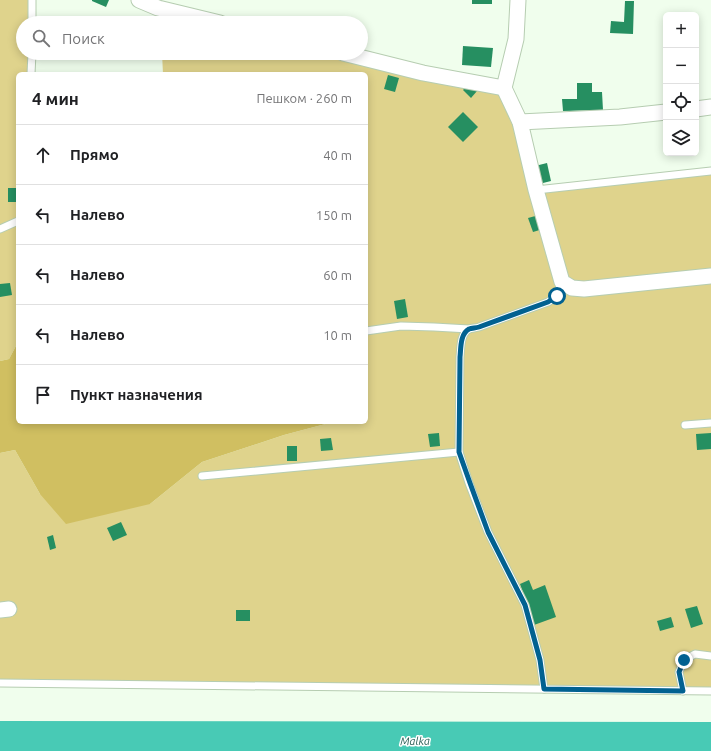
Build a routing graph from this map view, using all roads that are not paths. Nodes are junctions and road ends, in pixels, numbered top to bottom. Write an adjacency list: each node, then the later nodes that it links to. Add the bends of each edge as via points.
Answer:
1 (32, 0): 4 (lane)
2 (139, 0): 5 (street, via 158,8)
3 (518, 0): 9 (street, via 516,39)
4 (32, 16)
5 (191, 16)
6 (368, 59): 9 (street, via 423,73)
7 (32, 60): 8 (lane)
8 (31, 72)
9 (504, 88): 13 (street)
10 (711, 108): 11 (street)
11 (699, 109)
12 (663, 112): 13 (street)
13 (520, 122): 15 (street)
14 (711, 171): 15 (lane)
15 (536, 190): 19 (street)
16 (16, 221): 17 (lane)
17 (0, 229)
18 (711, 276): 19 (street, via 584,290 572,288)
19 (562, 282): 20 (lane, via 557,296 548,302)
20 (469, 329): 21 (lane, via 401,326); 24 (lane, via 463,336 461,345)
21 (368, 331)
22 (711, 423): 23 (lane)
23 (685, 425)
24 (459, 452): 25 (lane); 28 (lane, via 488,532 525,605 540,660)
25 (202, 476)
26 (711, 656): 29 (lane, via 695,654 684,660 679,672)
27 (0, 683): 28 (lane)
28 (544, 689): 29 (lane)
29 (683, 691): 30 (lane)
30 (711, 691)

